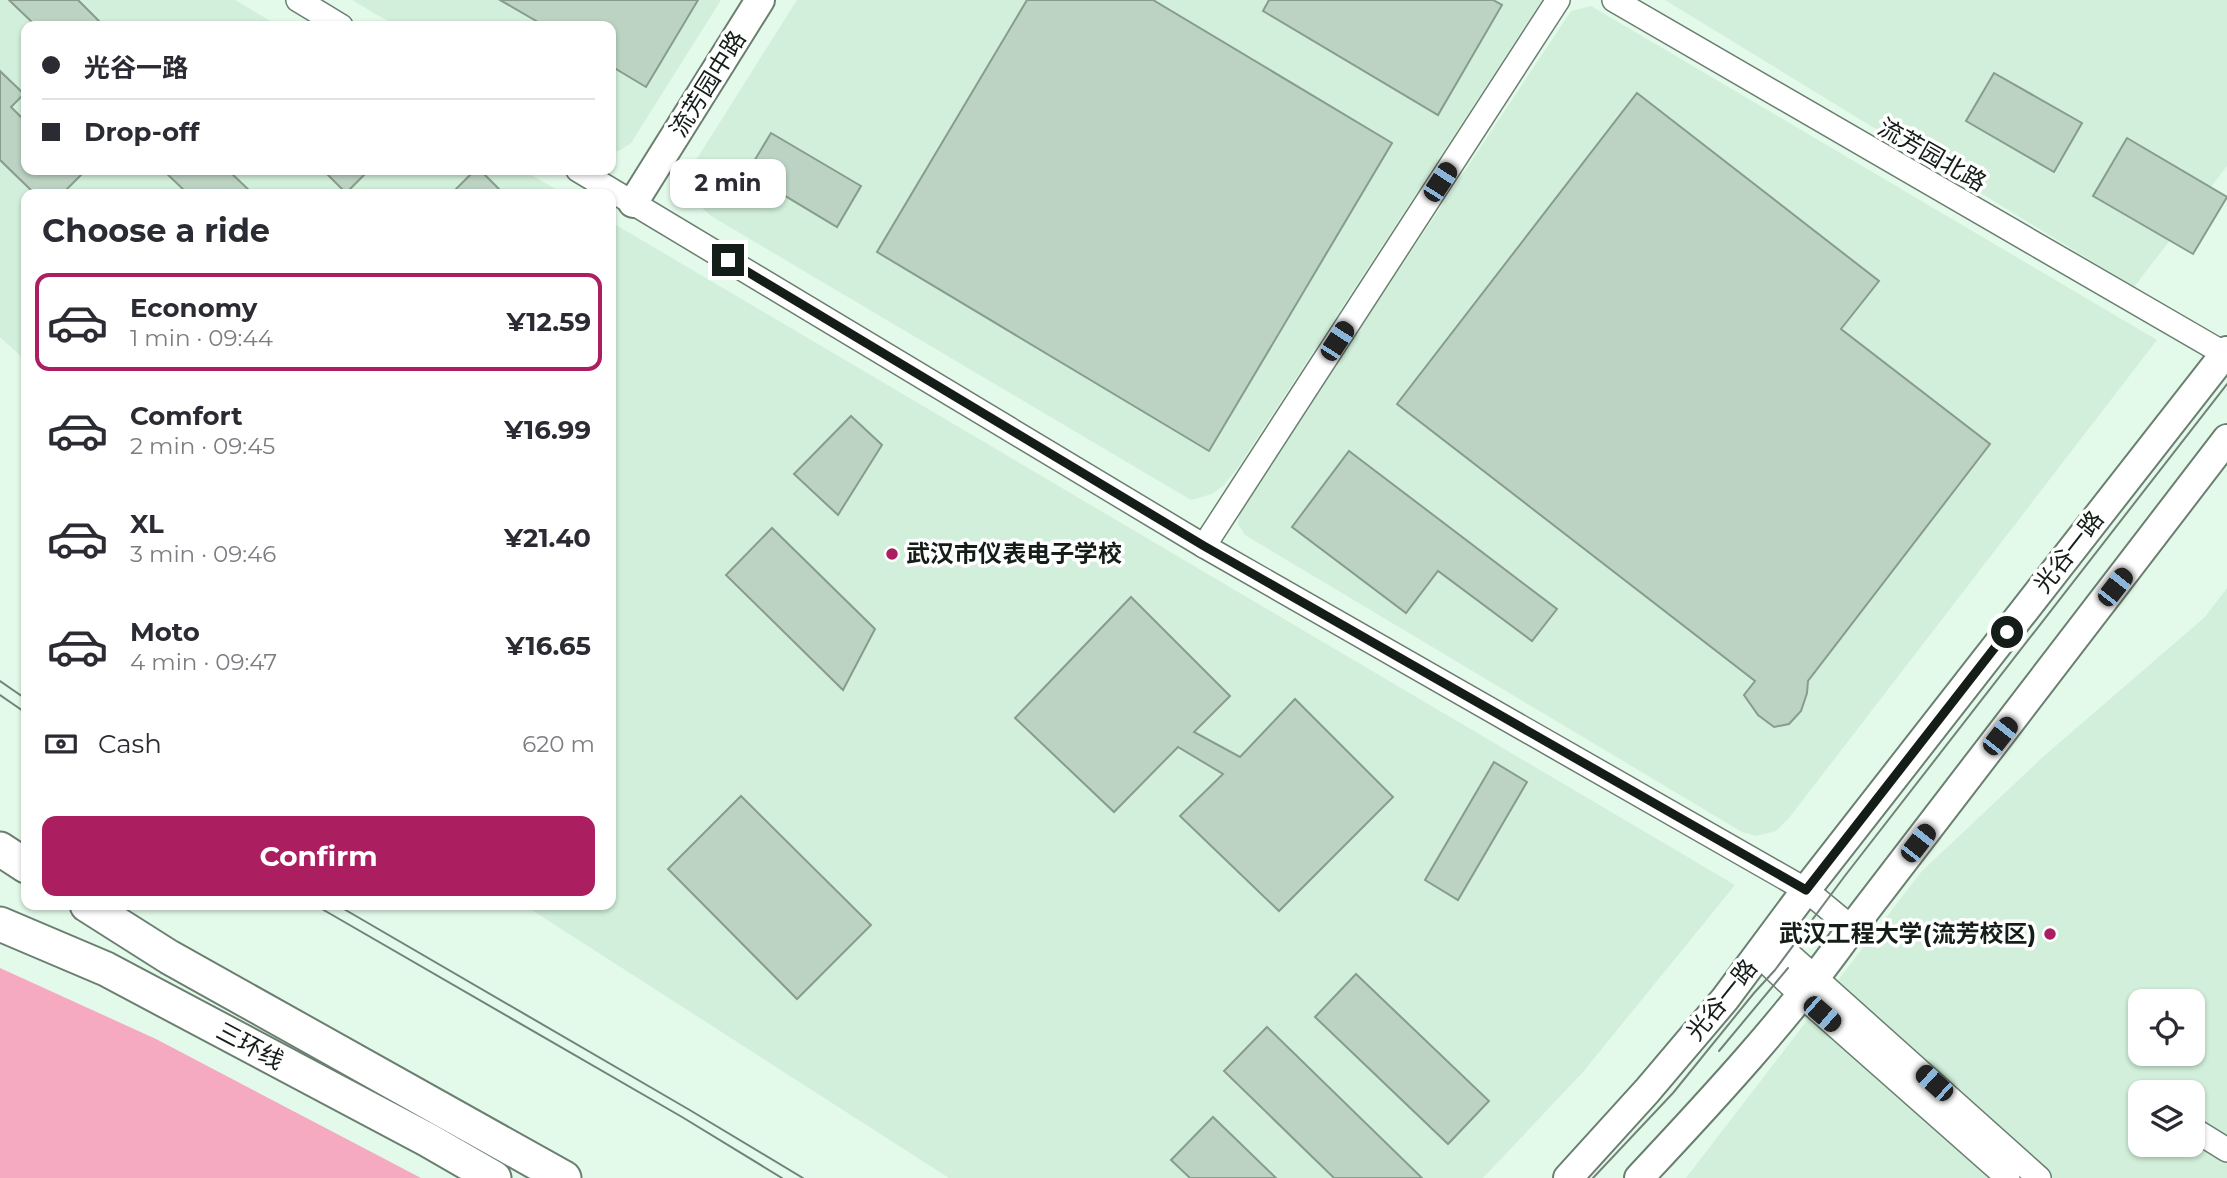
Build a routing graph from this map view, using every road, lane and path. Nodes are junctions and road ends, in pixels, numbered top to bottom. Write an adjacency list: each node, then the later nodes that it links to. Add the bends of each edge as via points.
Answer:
1 (298, 0): 5 (street)
2 (760, 0): 9 (main road, 流芳园中路)
3 (1558, 0): 12 (street)
4 (1614, 0): 10 (street, 流芳园北路)
5 (333, 21)
6 (586, 175): 7 (street)
7 (610, 189)
8 (616, 193): 9 (street)
9 (633, 203): 12 (street)
10 (2226, 352): 17 (main road, 光谷一路)
11 (2227, 439): 22 (main road)
12 (1204, 546): 17 (street)
13 (0, 849): 14 (highway)
14 (21, 863)
15 (0, 868): 16 (highway)
16 (21, 879)
17 (1806, 890): 22 (street); 23 (main road, 光谷一路)
18 (80, 910): 24 (highway)
19 (96, 910): 24 (highway, 三环线)
20 (0, 914): 25 (highway)
21 (0, 924): 25 (highway, 三环线)
22 (1852, 928): 26 (main road)
23 (1765, 946): 26 (street); 31 (main road, 光谷一路, via 1647,1091)
24 (169, 957): 30 (highway, 三环线)
25 (106, 969): 29 (highway, 三环线)
26 (1809, 987): 32 (main road); 33 (street); 34 (street)
27 (2205, 1136): 28 (street)
28 (2227, 1150)
29 (494, 1178)
30 (564, 1178)
31 (1568, 1178)
32 (1639, 1178)
33 (2008, 1178)
34 (2039, 1178)

